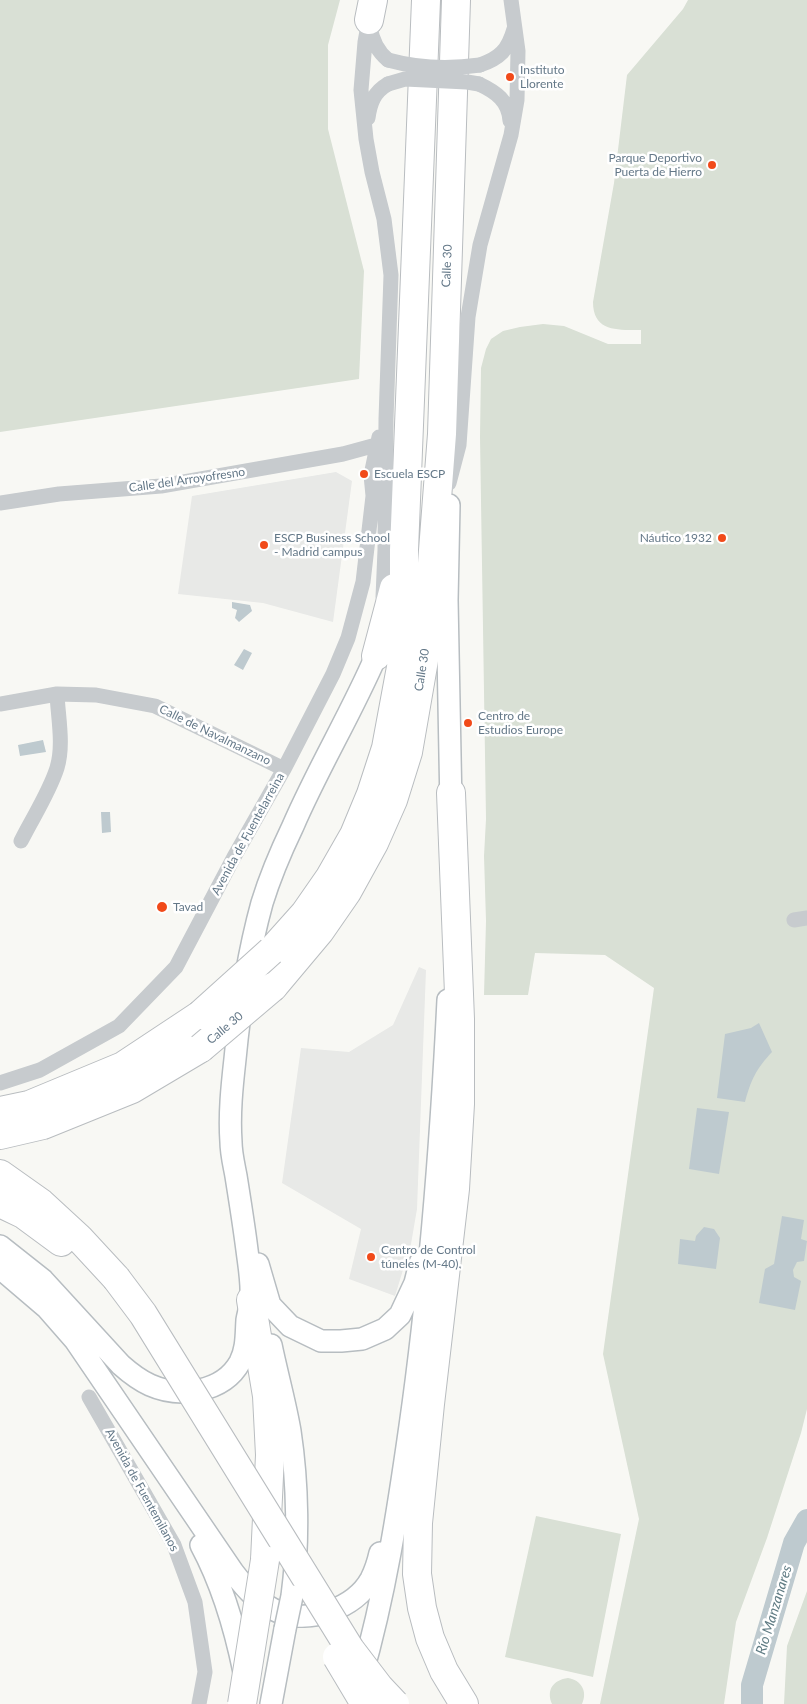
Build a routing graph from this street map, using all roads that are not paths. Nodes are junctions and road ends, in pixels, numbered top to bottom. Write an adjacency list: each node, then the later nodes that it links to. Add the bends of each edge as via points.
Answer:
1 (426, 0): 16 (highway, Calle 30)
2 (456, 0): 9 (highway, Calle 30)
3 (511, 0): 5 (street)
4 (371, 10): 5 (street, bridge, via 371,36 375,45 388,60 405,64 480,65 502,54 511,40); 7 (street, via 361,90)
5 (514, 27): 6 (street, via 518,82)
6 (511, 135): 7 (street, bridge, via 510,115 505,102 494,91 467,82 405,79 380,88 373,98); 13 (street, via 478,254 468,317 459,445)
7 (366, 139): 8 (street, via 384,219 391,275)
8 (386, 419): 10 (street, Avenida de Fuentelarreina); 17 (street)
9 (442, 434): 13 (highway); 26 (highway, Calle 30, bridge, via 425,654 408,752 393,800 347,892 320,931 273,987 201,1048 132,1089 43,1125)
10 (376, 445): 11 (street, Calle del Arroyofresno); 12 (street, Avenida de Fuentelarreina)
11 (343, 454): 12 (street, Calle del Arroyofresno); 15 (street, Calle del Arroyofresno, via 161,486 59,494)
12 (373, 461): 14 (street, Avenida de Fuentelarreina)
13 (449, 483): 22 (street)
14 (372, 496): 17 (street, Avenida de Fuentelarreina); 21 (street, Avenida de Fuentelarreina, via 364,582 348,638)
15 (0, 503)
16 (404, 550): 18 (highway); 25 (highway, Calle 30, bridge, via 404,651 386,748 354,835 305,913 271,951 200,1015 123,1066 28,1105)
17 (384, 577): 18 (street)
18 (376, 656): 30 (street, via 280,856 262,903 248,959 232,1088 231,1142)
19 (57, 694): 20 (street, Calle de Navalmanzano); 21 (street, Calle de Navalmanzano, via 96,695 154,706); 23 (street, via 60,743 57,767)
20 (0, 704)
21 (284, 768): 24 (street, Avenida de Fuentelarreina, via 176,967 119,1026 40,1070)
22 (451, 793): 28 (street, via 450,950); 45 (highway, via 460,1104 455,1189 418,1523 417,1574 430,1638 444,1671)
23 (20, 841)
24 (0, 1083)
25 (0, 1111)
26 (0, 1135)
27 (0, 1174): 33 (highway, via 48,1209 79,1238)
28 (435, 1200): 30 (street, via 415,1283 400,1315 385,1329 362,1339 341,1342 321,1341 290,1326 270,1305); 35 (street)
29 (0, 1203): 33 (highway, via 23,1214)
30 (242, 1211): 34 (street)
31 (0, 1246): 34 (street, via 42,1280 135,1377 159,1388 182,1392 215,1385 236,1368 246,1346)
32 (0, 1268): 37 (street, via 62,1324)
33 (109, 1282): 43 (highway, bridge); 44 (highway, bridge, via 143,1314 350,1649)
34 (251, 1288): 39 (highway, bridge, via 267,1396 270,1455 265,1560); 41 (street, bridge, via 264,1318 290,1432 295,1483 296,1565)
35 (420, 1357): 37 (street, via 382,1546 371,1579 348,1602 321,1614 294,1616 279,1612 255,1598 233,1572); 42 (street, via 393,1539 376,1623)
36 (89, 1397): 38 (street, Avenida de Fuentemilanos, via 174,1545 195,1602 205,1672)
37 (138, 1434): 40 (street, via 213,1567 244,1670)
38 (198, 1704)
39 (242, 1704)
40 (249, 1704)
41 (272, 1704)
42 (354, 1704)
43 (366, 1704)
44 (395, 1704)
45 (464, 1704)

